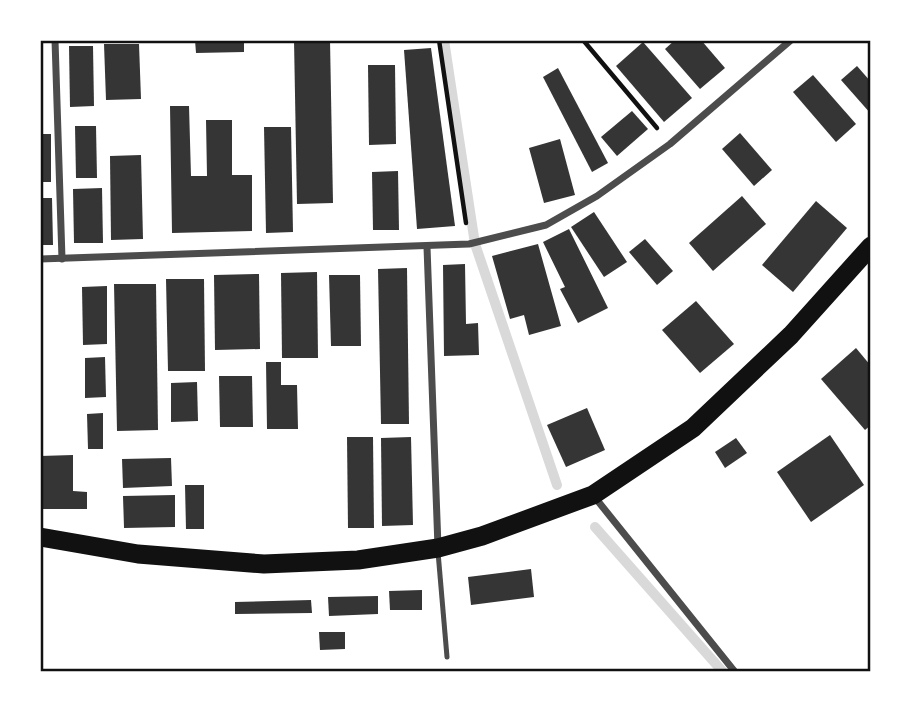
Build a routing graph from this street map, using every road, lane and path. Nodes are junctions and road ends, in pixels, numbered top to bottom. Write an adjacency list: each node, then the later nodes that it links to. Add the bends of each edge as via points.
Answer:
1 (55, 40): 10 (street)
2 (439, 40): 6 (path)
3 (583, 40): 5 (path)
4 (792, 40): 5 (street)
5 (670, 144): 6 (street, via 597,196 546,225)
6 (469, 244): 8 (street)
7 (871, 246): 11 (highway, via 791,335 693,428)
8 (427, 247): 10 (street); 13 (street)
9 (40, 259): 10 (street)
10 (62, 259)
11 (593, 495): 13 (highway, via 482,537); 15 (street)
12 (40, 537): 13 (highway, via 138,554 264,564 358,561)
13 (438, 548): 14 (lane)
14 (447, 657)
15 (736, 672)

